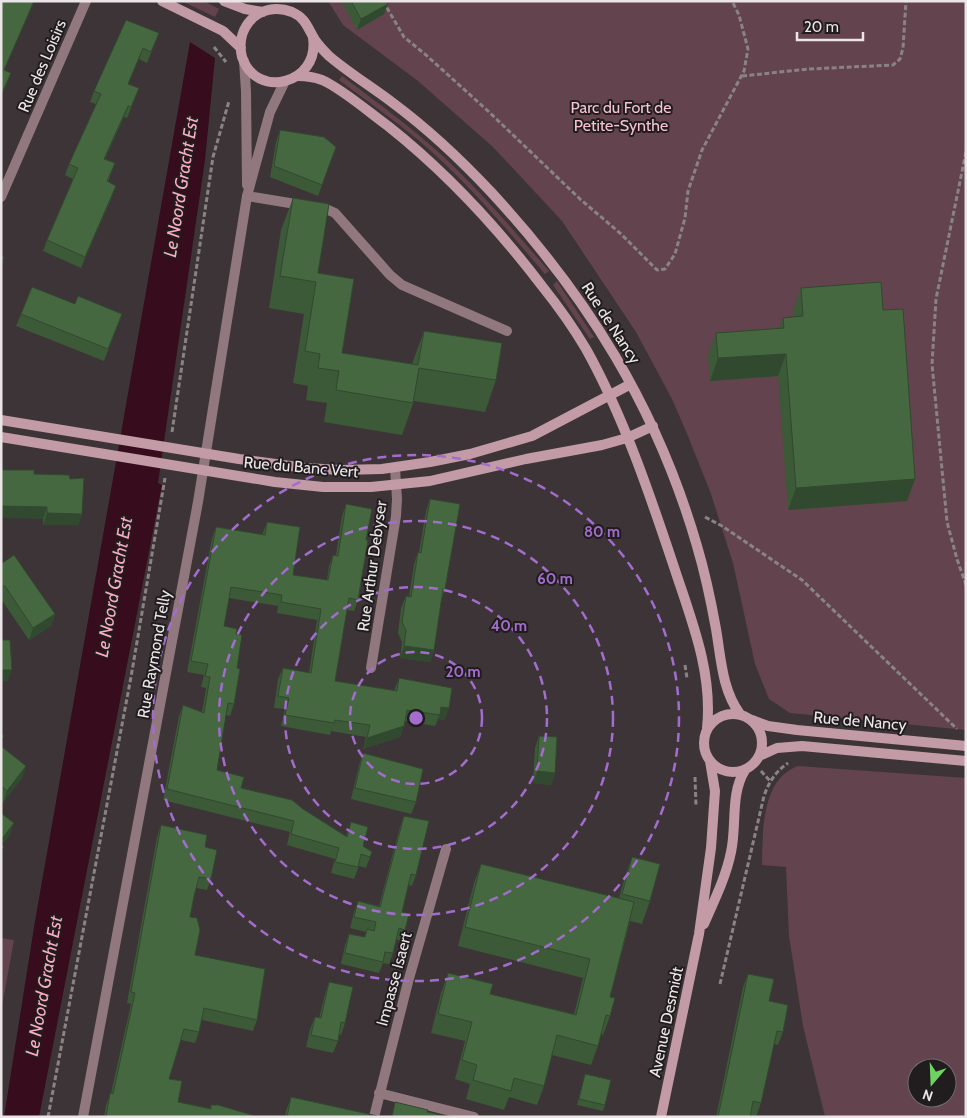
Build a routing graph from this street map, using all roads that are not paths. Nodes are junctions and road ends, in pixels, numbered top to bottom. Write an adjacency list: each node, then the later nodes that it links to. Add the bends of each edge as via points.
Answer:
1 (86, 1): 11 (street, Rue des Loisirs)
2 (162, 1): 6 (main road, via 218,28)
3 (224, 1): 4 (main road)
4 (263, 12): 5 (main road, via 279,9 296,14 307,24); 6 (main road, via 247,25 241,38)
5 (313, 38): 8 (main road, via 311,60); 13 (main road, Rue de Nancy, via 335,60 434,137 491,192 579,298)
6 (241, 48): 7 (main road)
7 (244, 61): 9 (main road, via 260,78); 10 (street, Rue Raymond Telly)
8 (298, 76): 9 (main road); 14 (main road, via 316,78 336,88 415,149 458,189 560,308 586,349)
9 (285, 81): 10 (street, Rue Raymond Telly, via 270,112)
10 (247, 196): 12 (street, via 335,212 390,275 402,284); 19 (street, Rue Raymond Telly)
11 (1, 197)
12 (508, 331)
13 (631, 384): 14 (main road, Rue du Banc Vert); 16 (main road, Rue de Nancy)
14 (609, 395): 18 (main road); 20 (main road, Rue du Banc Vert, via 525,438 470,454)
15 (1, 420): 19 (main road, Rue du Banc Vert)
16 (653, 426): 18 (main road, Rue du Banc Vert); 24 (main road, Rue de Nancy, via 684,505 708,587 728,694)
17 (1, 437): 21 (main road, Rue du Banc Vert)
18 (627, 438): 22 (main road, Rue du Banc Vert, via 464,474); 26 (main road, via 659,521 698,642 709,699)
19 (206, 453): 20 (main road, Rue du Banc Vert, via 324,470); 21 (street, Rue Raymond Telly)
20 (395, 468): 22 (street, Rue Arthur Debyser)
21 (203, 470): 22 (main road, Rue du Banc Vert, via 323,487); 36 (street, Rue Raymond Telly)
22 (397, 485): 23 (street, Rue Arthur Debyser, via 396,516)
23 (371, 668)
24 (740, 714): 25 (main road); 26 (main road, via 720,716)
25 (752, 720): 27 (main road, Rue de Nancy, via 797,730); 28 (main road, via 762,739)
26 (707, 728): 29 (main road, via 704,745)
27 (966, 746)
28 (759, 756): 30 (main road, Rue de Nancy, via 777,748 802,746); 31 (main road)
29 (710, 761): 31 (main road, via 724,771); 33 (main road, Avenue Desmidt, via 715,785 713,826)
30 (966, 761)
31 (745, 770): 33 (main road, Avenue Desmidt, via 737,786 729,860)
32 (446, 849): 34 (street, Impasse Isaert)
33 (699, 934): 39 (main road, Avenue Desmidt)
34 (379, 1094): 35 (street); 37 (street, Impasse Isaert)
35 (435, 1112): 38 (street)
36 (83, 1117)
37 (374, 1117)
38 (474, 1117)
39 (661, 1117)

